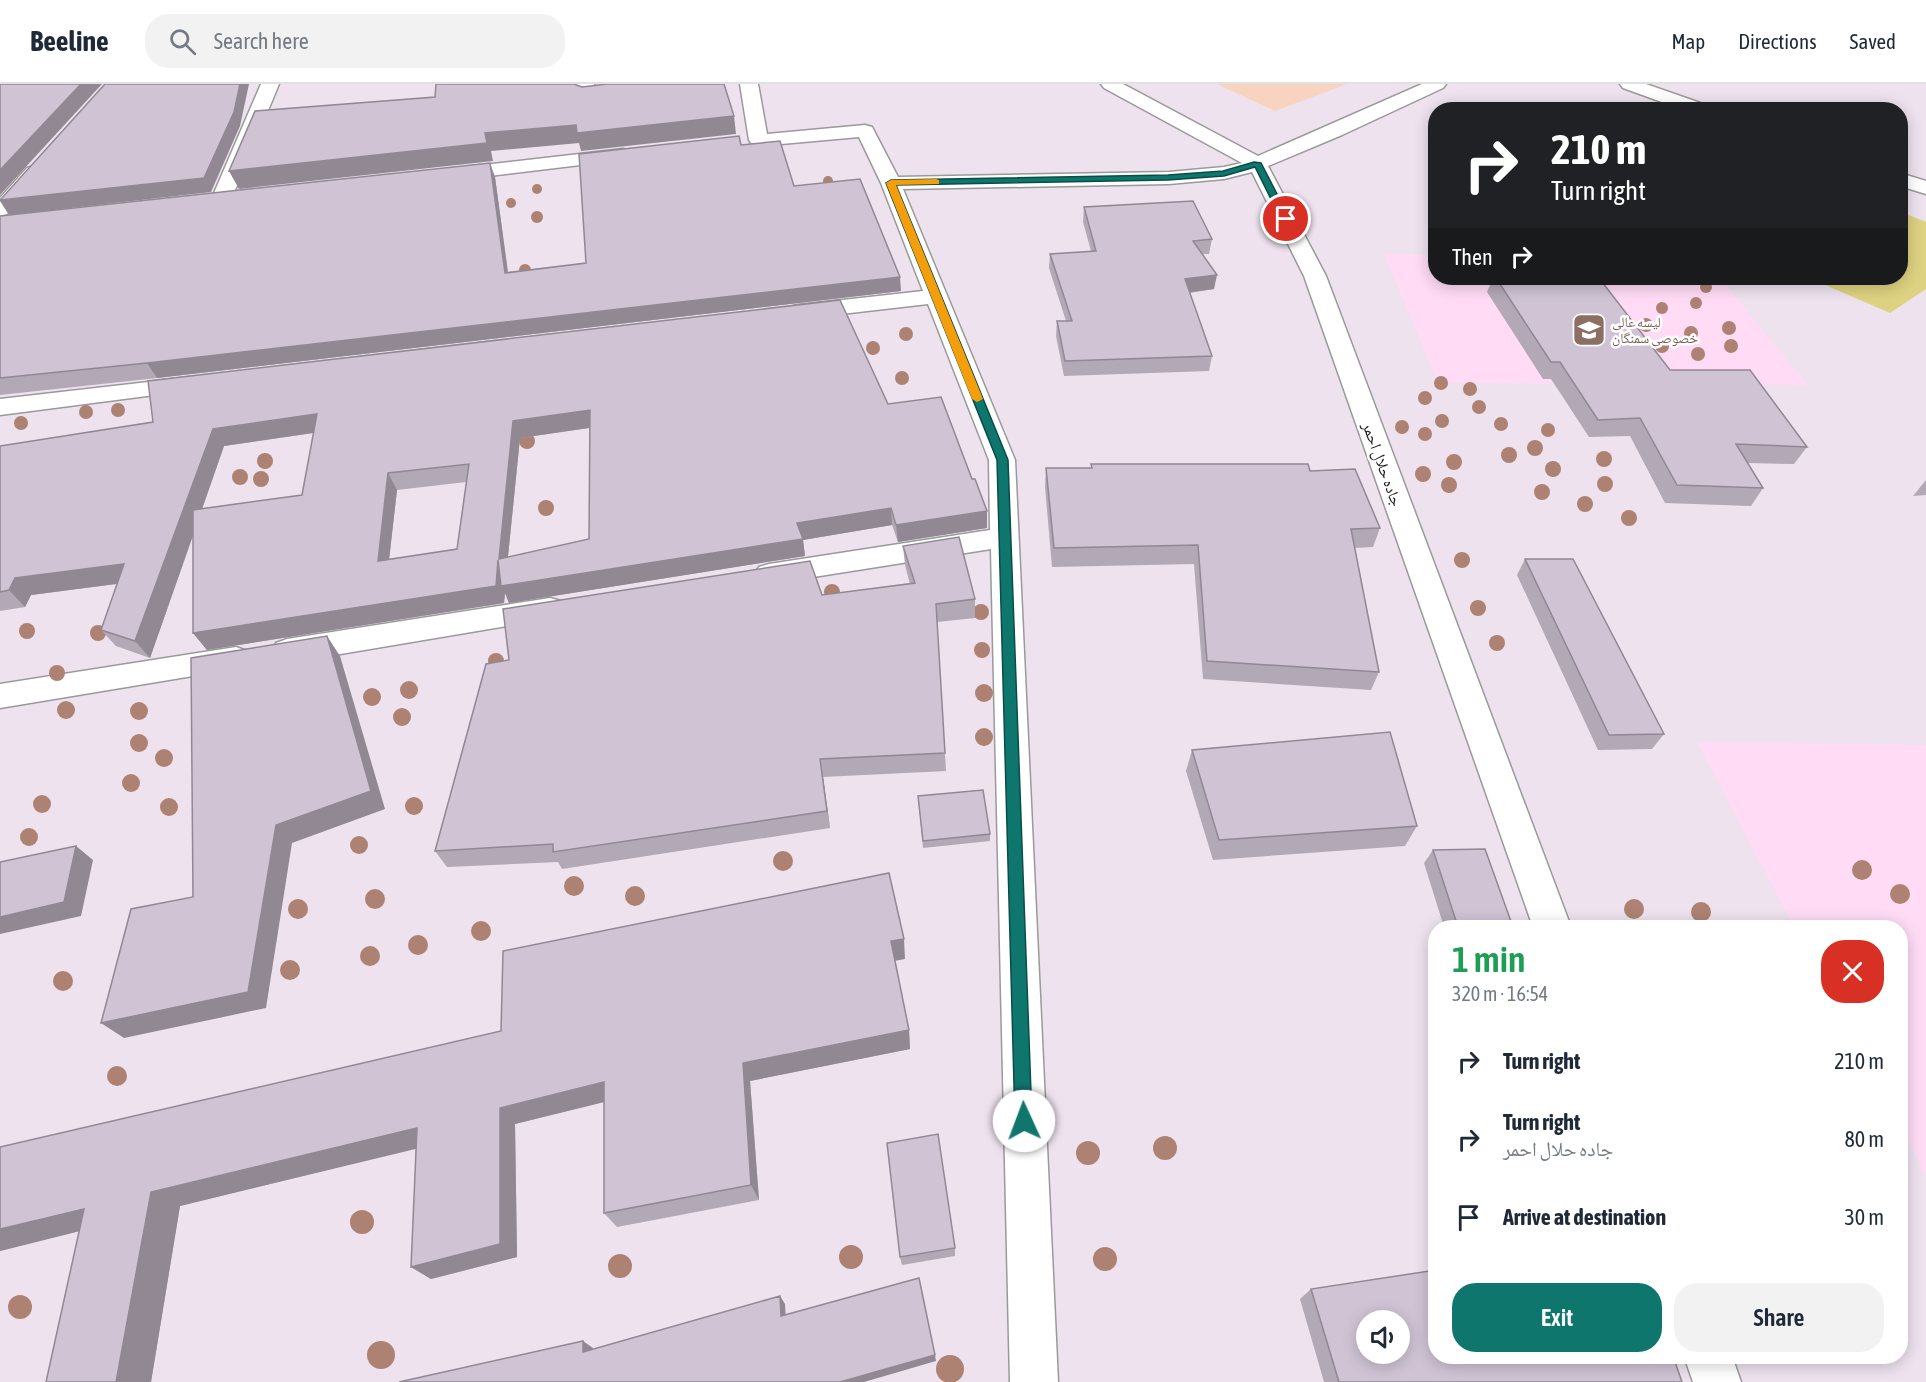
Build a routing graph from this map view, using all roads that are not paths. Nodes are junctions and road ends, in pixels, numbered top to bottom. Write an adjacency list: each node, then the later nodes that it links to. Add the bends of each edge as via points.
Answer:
1 (270, 84): 19 (street)
2 (585, 84): 3 (street, via 587,97)
3 (711, 84)
4 (749, 84): 9 (street)
5 (1110, 84): 13 (street)
6 (1437, 84): 13 (street)
7 (1629, 84): 8 (street)
8 (1680, 102)
9 (759, 140): 10 (street); 16 (street, via 865,131)
10 (736, 143)
11 (642, 153): 14 (street)
12 (46, 160): 21 (street)
13 (1257, 163): 16 (street, via 1224,173 1168,178); 30 (street, جاده حلال احمر, via 1315,276)
14 (432, 177)
15 (1908, 182): 17 (street)
16 (891, 183): 22 (street)
17 (1926, 188)
18 (244, 198): 19 (street)
19 (221, 200): 20 (street)
20 (198, 203)
21 (4, 219)
22 (936, 296): 23 (street); 26 (street, via 1002,460)
23 (770, 315)
24 (213, 382): 25 (street)
25 (0, 407)
26 (1005, 537): 27 (street); 32 (street)
27 (745, 578)
28 (579, 604): 29 (street)
29 (0, 696)
30 (1549, 920)
31 (1711, 1364): 33 (street)
32 (1034, 1382)
33 (1717, 1382)

